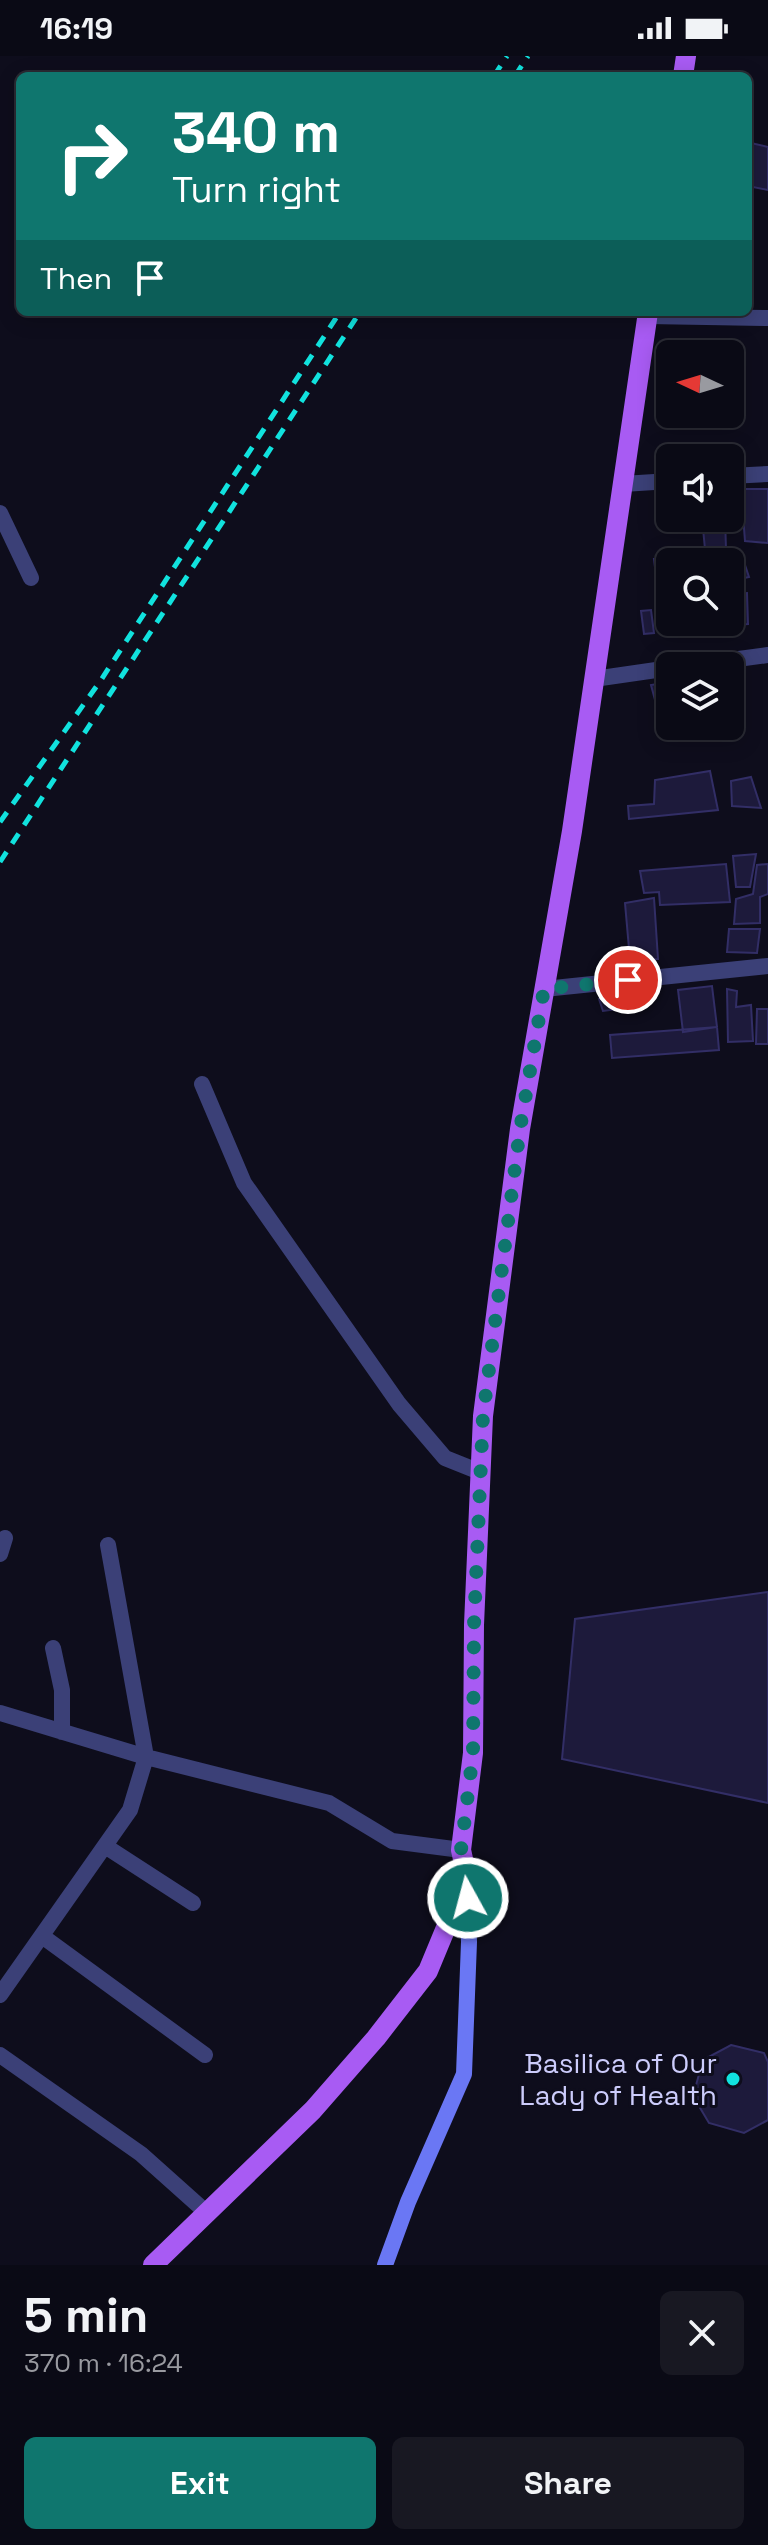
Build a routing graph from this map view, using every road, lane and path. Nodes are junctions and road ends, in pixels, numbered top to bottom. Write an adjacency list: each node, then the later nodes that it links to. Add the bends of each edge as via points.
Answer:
1 (648, 316): 7 (main road)
2 (708, 316): 3 (street)
3 (768, 318)
4 (768, 474): 5 (street)
5 (744, 475)
6 (656, 482): 7 (street)
7 (623, 484): 13 (main road)
8 (0, 513): 9 (street)
9 (31, 578)
10 (768, 655): 11 (street)
11 (744, 658)
12 (656, 670): 13 (street)
13 (594, 679): 15 (main road)
14 (768, 966): 15 (street)
15 (544, 989): 17 (main road, via 520,1129)
16 (202, 1084): 17 (street, via 244,1183 399,1404 445,1458)
17 (480, 1472): 24 (main road, via 473,1753)
18 (108, 1545): 22 (street)
19 (53, 1648): 21 (street, via 62,1690)
20 (0, 1713): 21 (street)
21 (62, 1732): 22 (street)
22 (146, 1757): 23 (street, via 130,1810); 24 (street, via 329,1803 392,1841)
23 (105, 1846): 26 (street); 27 (street)
24 (461, 1850): 25 (main road)
25 (467, 1877): 31 (main road, via 428,1971 313,2110); 33 (street, via 464,2074)
26 (193, 1903)
27 (42, 1936): 28 (street); 30 (street)
28 (0, 1995)
29 (0, 2055): 31 (street, via 141,2154)
30 (205, 2055)
31 (207, 2213): 32 (main road)
32 (153, 2265)
33 (385, 2265)

